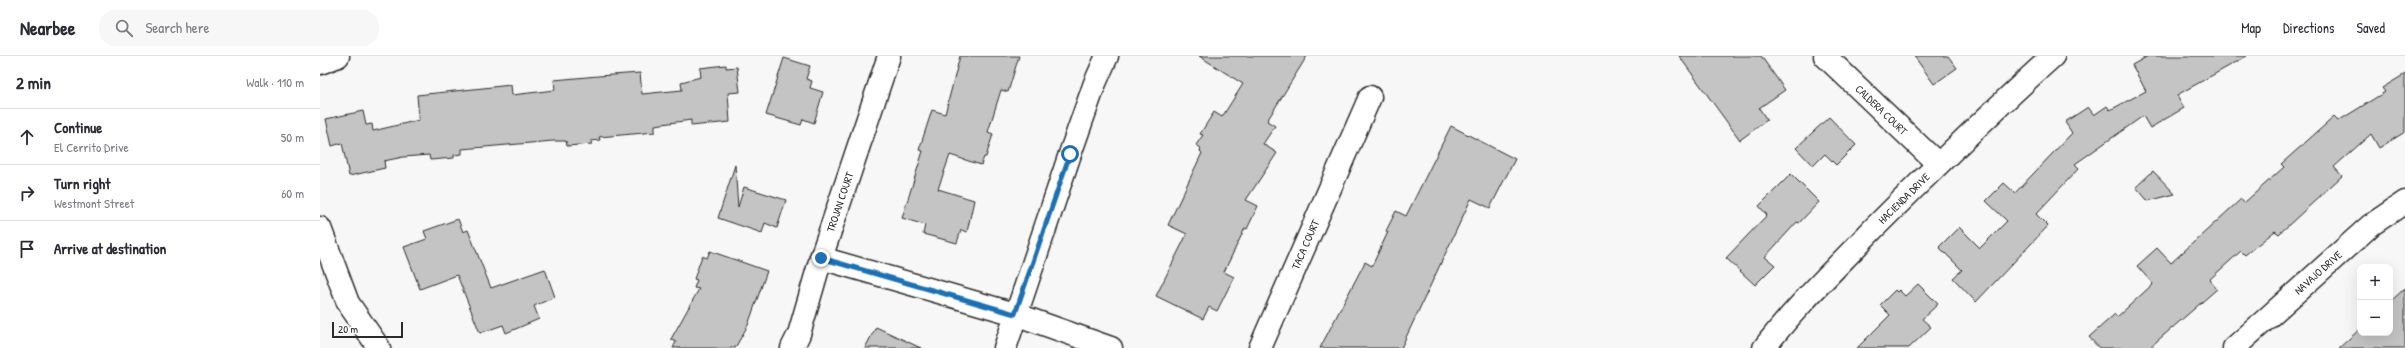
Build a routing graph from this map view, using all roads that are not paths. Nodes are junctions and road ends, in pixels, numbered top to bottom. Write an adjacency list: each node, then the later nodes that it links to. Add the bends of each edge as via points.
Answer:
1 (338, 56): 6 (street)
2 (890, 56): 11 (street, TROJAN COURT)
3 (1107, 56): 12 (street, via 1090,97)
4 (1825, 56): 8 (street, CALDERA COURT)
5 (2053, 56): 8 (street, HACIENDA DRIVE)
6 (320, 64)
7 (1370, 97): 17 (street, TACA COURT)
8 (1938, 164): 18 (street, HACIENDA DRIVE, via 1789,315)
9 (2405, 202): 19 (street, NAVAJO DRIVE, via 2371,225)
10 (320, 228): 13 (street, via 348,303)
11 (821, 258): 12 (street); 14 (street, TROJAN COURT, via 799,334)
12 (1015, 314): 15 (street); 16 (street)
13 (379, 348)
14 (792, 348)
15 (1005, 348)
16 (1111, 348)
17 (1260, 348)
18 (1764, 348)
19 (2234, 348)

